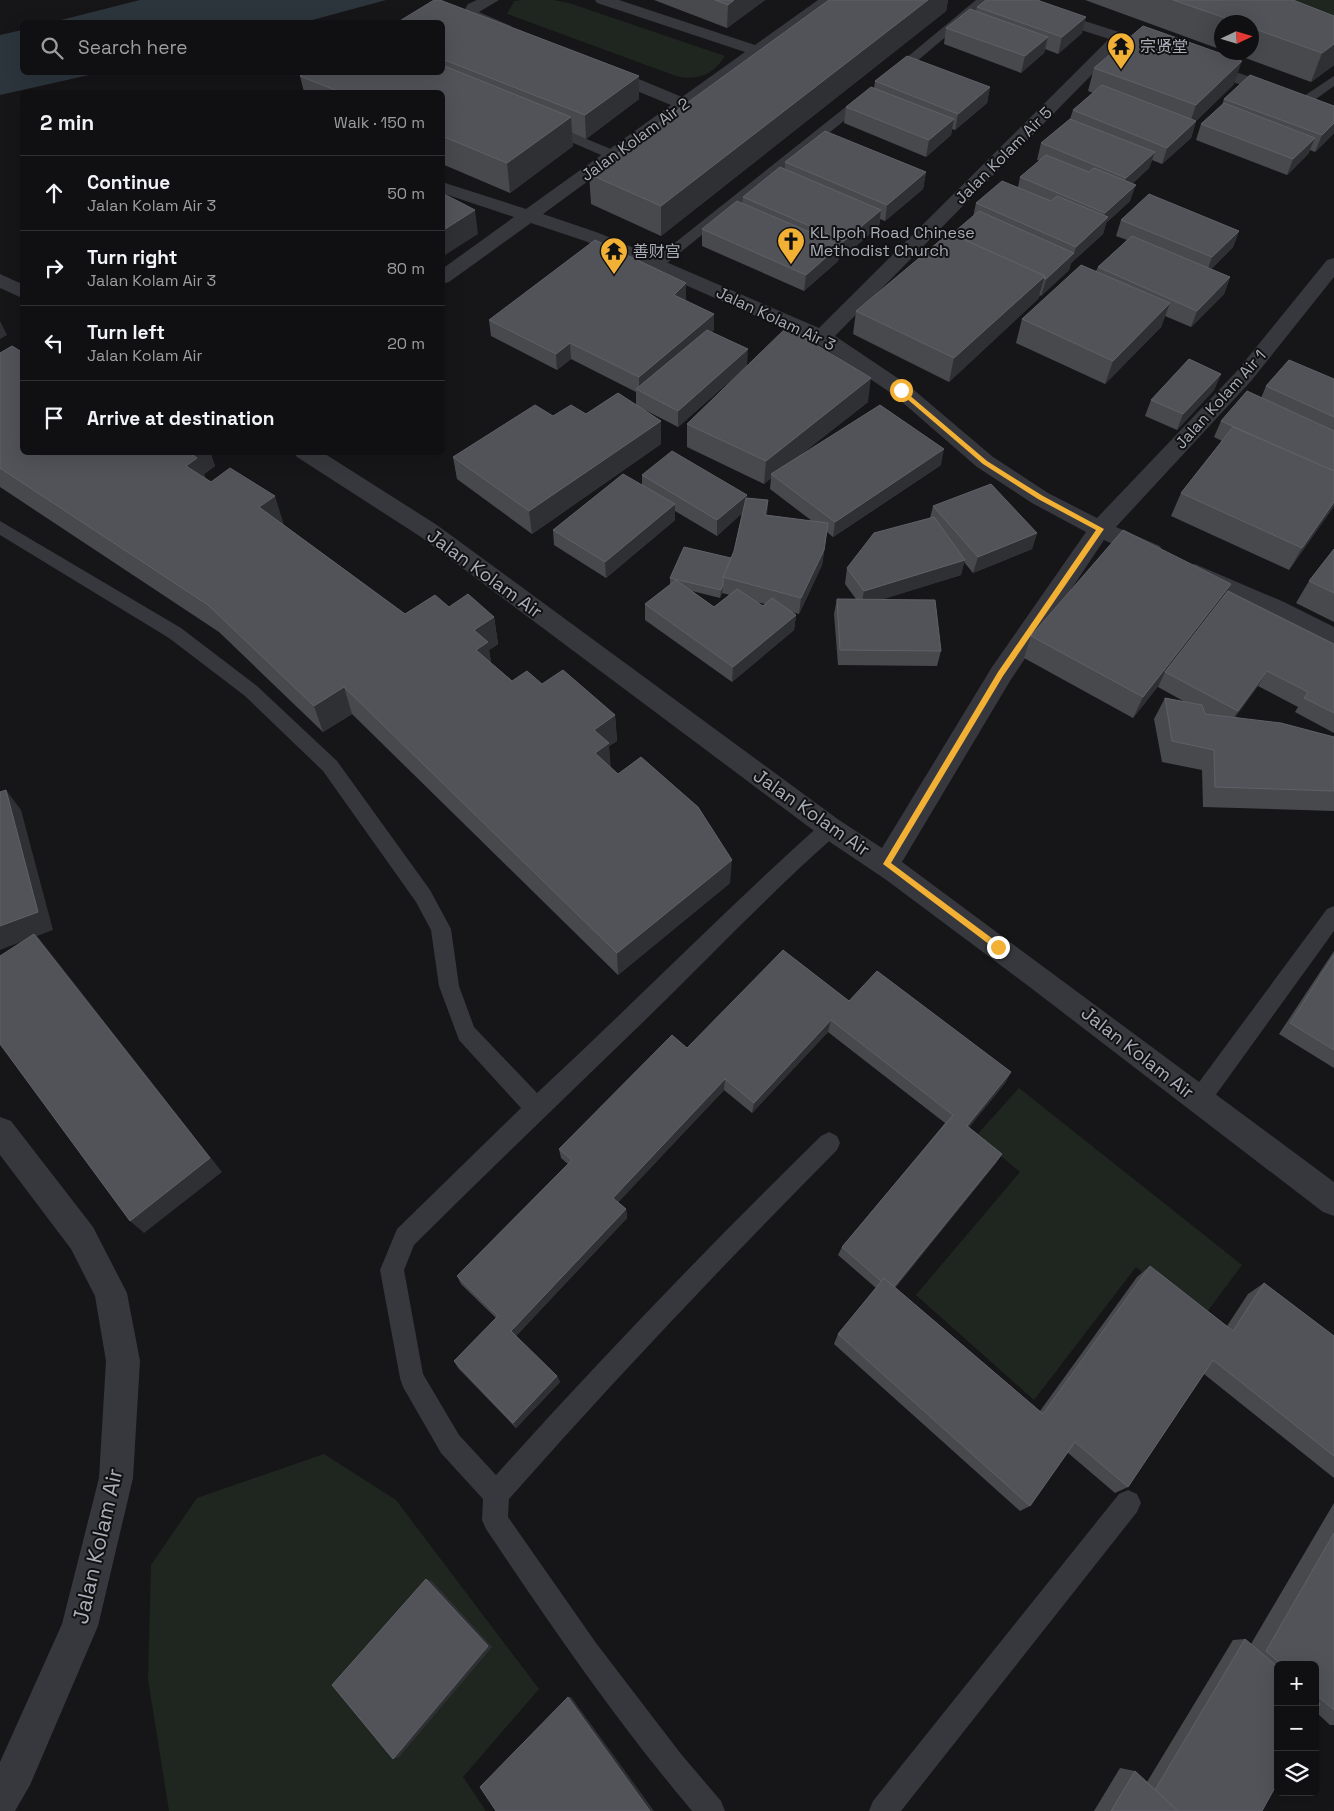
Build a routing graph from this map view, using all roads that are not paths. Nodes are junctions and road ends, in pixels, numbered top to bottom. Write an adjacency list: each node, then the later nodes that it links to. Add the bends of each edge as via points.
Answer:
1 (491, 0): 6 (street, via 474,7 473,16)
2 (603, 0): 9 (street)
3 (828, 0): 9 (street, Jalan Kolam Air 2)
4 (983, 0): 20 (lane)
5 (1003, 0): 7 (street)
6 (519, 35)
7 (1120, 37): 8 (street); 25 (street, Jalan Kolam Air 5)
8 (1148, 47)
9 (757, 51): 14 (street, Jalan Kolam Air 2)
10 (1185, 60): 13 (street)
11 (592, 66): 14 (street)
12 (1334, 80): 13 (lane)
13 (1305, 101): 15 (street)
14 (683, 104): 17 (street, Jalan Kolam Air 2)
15 (1334, 112)
16 (532, 121): 17 (lane)
17 (613, 154): 19 (street, Jalan Kolam Air 2)
18 (445, 188): 19 (street, Jalan Kolam Air 3)
19 (527, 216): 20 (street, Jalan Kolam Air 3, via 592,237); 22 (street, Jalan Kolam Air 2)
20 (657, 264): 25 (street, Jalan Kolam Air 3)
21 (1334, 264): 28 (street, Jalan Kolam Air 1, via 1244,376)
22 (445, 276)
23 (0, 280): 24 (street)
24 (20, 291)
25 (822, 337): 28 (street, Jalan Kolam Air 3, via 875,370 985,462 1040,498)
26 (310, 455): 30 (street, Jalan Kolam Air, via 429,531)
27 (0, 527): 34 (lane, via 175,633 251,691 330,766 423,896 441,929 449,986 466,1033)
28 (1100, 529): 29 (street, Jalan Kolam Air 3, via 1276,608); 31 (street, via 1001,674)
29 (1334, 638)
30 (830, 828): 31 (street, Jalan Kolam Air); 34 (lane)
31 (887, 864): 33 (street, Jalan Kolam Air, via 1117,1034)
32 (1334, 915): 33 (lane)
33 (1199, 1100): 37 (street, Jalan Kolam Air)
34 (536, 1108): 38 (lane, via 405,1237 392,1270 412,1378 450,1444)
35 (0, 1131): 40 (street, Jalan Kolam Air, via 86,1246 111,1293 123,1361 116,1478 80,1626)
36 (829, 1143): 38 (lane, via 722,1248)
37 (1334, 1201)
38 (496, 1494): 41 (lane, via 495,1520 586,1653)
39 (1128, 1503): 42 (lane)
40 (0, 1800)
41 (710, 1811)
42 (883, 1811)

